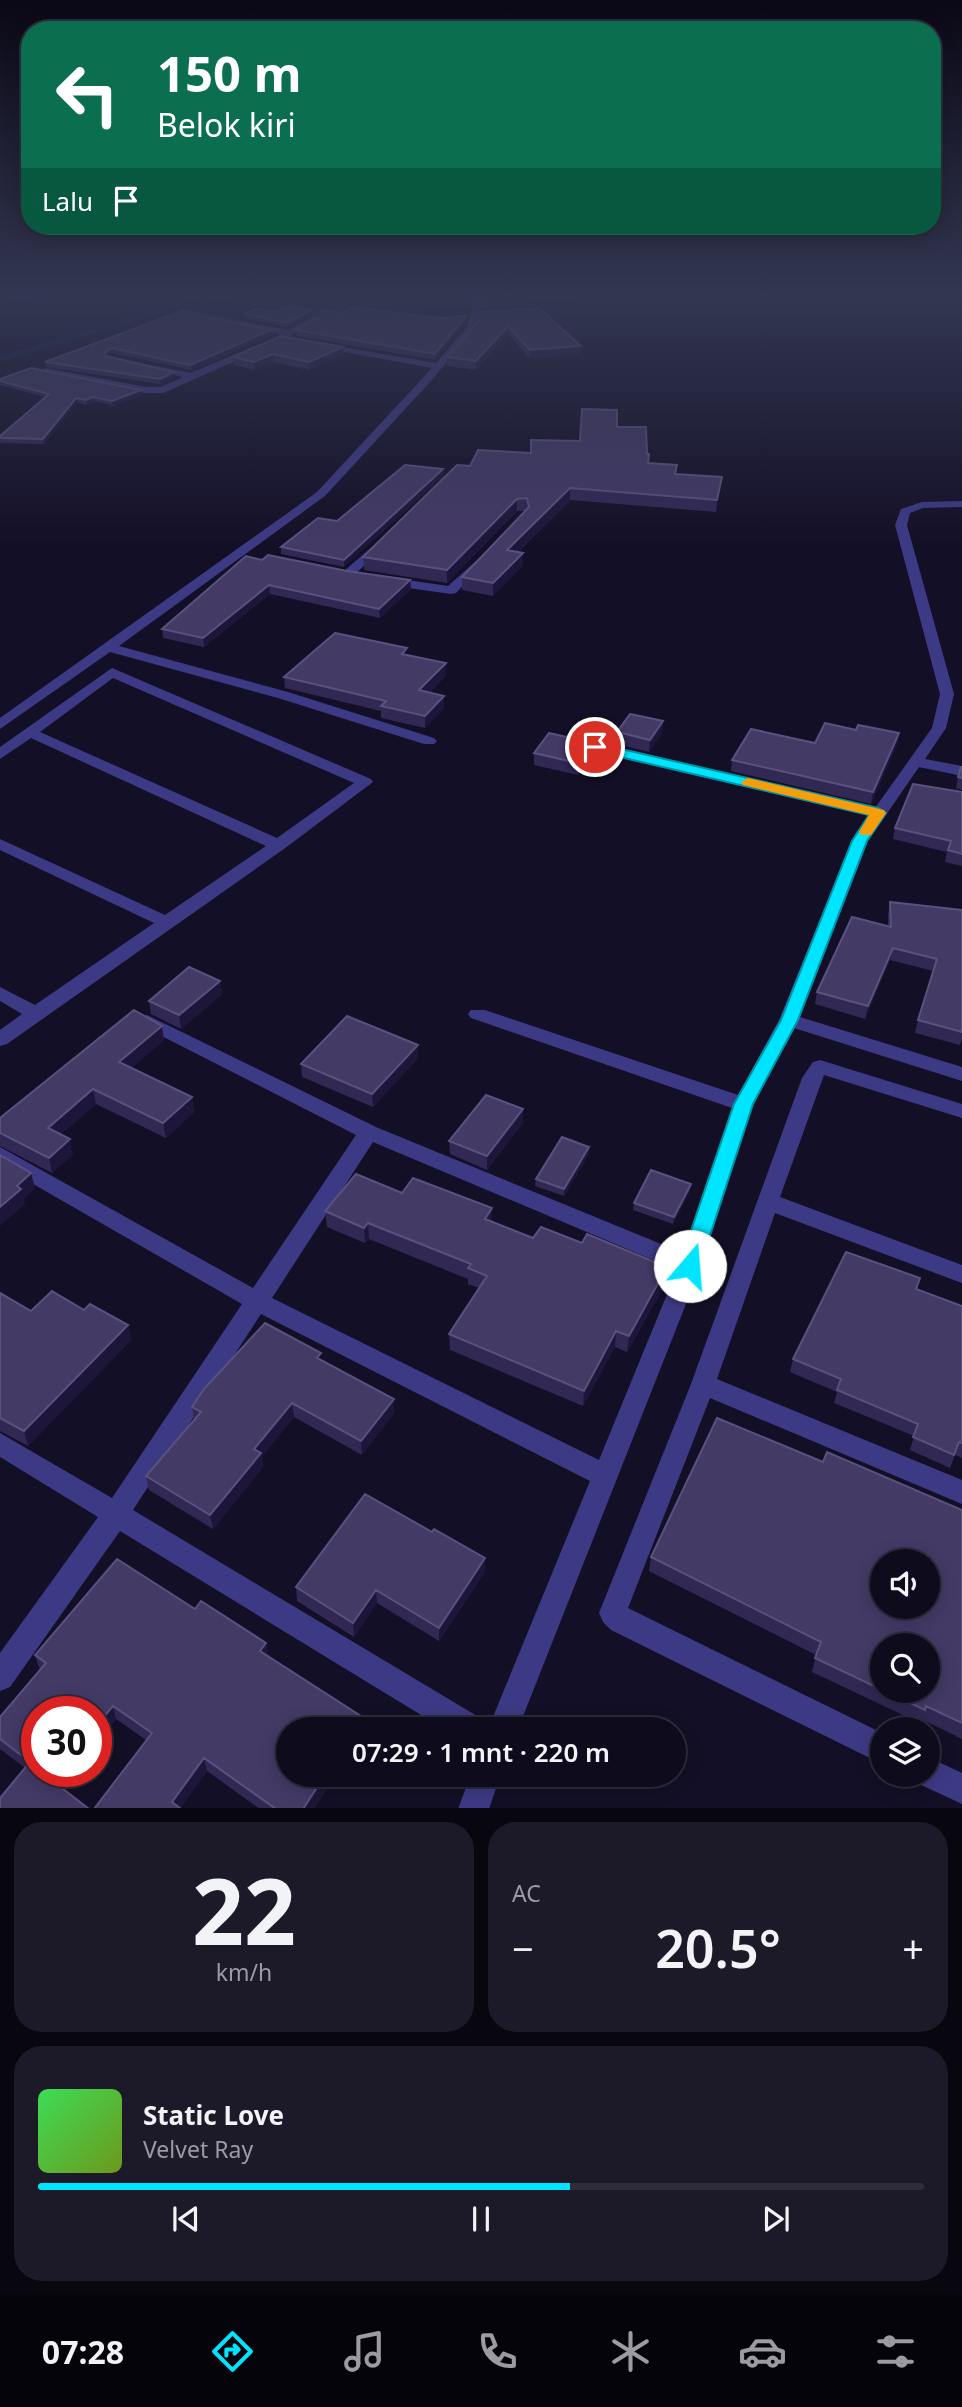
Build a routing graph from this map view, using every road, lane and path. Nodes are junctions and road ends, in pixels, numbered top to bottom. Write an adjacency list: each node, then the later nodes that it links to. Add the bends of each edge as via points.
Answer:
1 (77, 377): 2 (street, via 163,390)
2 (189, 377)
3 (428, 377): 7 (street, via 321,494 250,554)
4 (962, 504): 13 (street, via 917,506 905,511 901,525 947,694 939,728)
5 (393, 531): 6 (street, via 354,575 451,590)
6 (489, 551)
7 (108, 646): 8 (street); 10 (street)
8 (0, 725)
9 (29, 732): 12 (street); 17 (street); 17 (street, via 112,671 364,780)
10 (429, 741)
11 (570, 741): 15 (street)
12 (0, 754)
13 (917, 762): 14 (street); 15 (street, via 905,787)
14 (962, 771)
15 (878, 813): 22 (street, via 860,841)
16 (0, 844): 18 (street)
17 (278, 845): 18 (street)
18 (167, 923): 20 (street)
19 (0, 993): 20 (street)
20 (36, 1014): 24 (street)
21 (478, 1014): 26 (street)
22 (789, 1020): 25 (street); 26 (street)
23 (147, 1021): 28 (street)
24 (0, 1039)
25 (962, 1074)
26 (743, 1104): 31 (street)
27 (962, 1111): 30 (street, via 822,1066 812,1078)
28 (369, 1132): 31 (street); 33 (street)
29 (0, 1155): 33 (street)
30 (767, 1201): 32 (street); 34 (street)
31 (690, 1266): 36 (street)
32 (962, 1274)
33 (258, 1302): 36 (street); 38 (street)
34 (703, 1384): 37 (street); 42 (street, via 613,1613)
35 (0, 1444): 38 (street)
36 (605, 1476): 41 (street)
37 (962, 1492)
38 (116, 1514): 39 (street); 40 (street)
39 (0, 1677)
40 (452, 1717)
41 (508, 1717)
42 (870, 1743)
43 (940, 1778): 45 (street)
44 (481, 1787): 46 (street)
45 (962, 1789)
46 (473, 1808)

